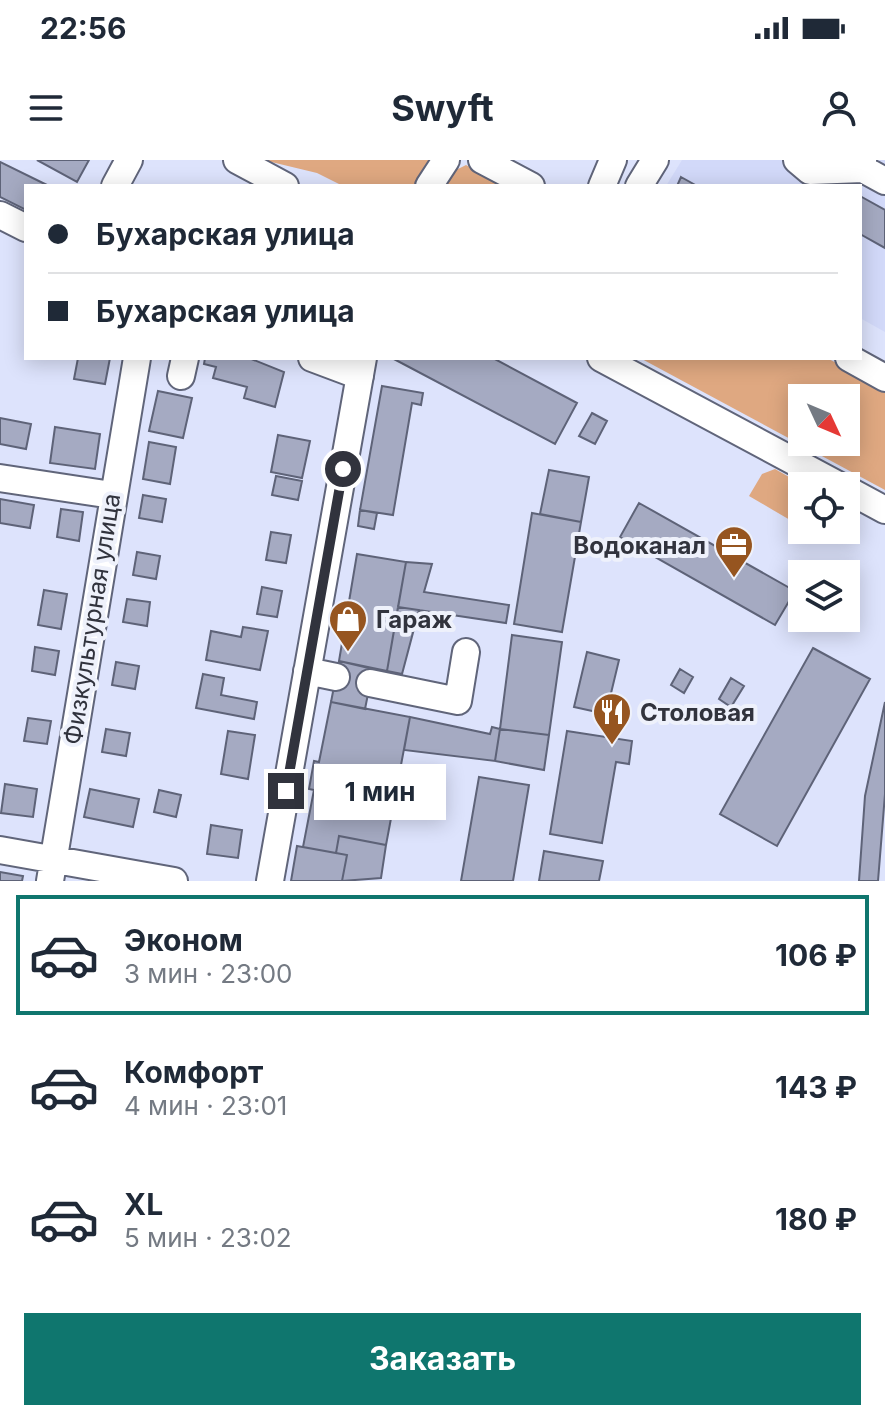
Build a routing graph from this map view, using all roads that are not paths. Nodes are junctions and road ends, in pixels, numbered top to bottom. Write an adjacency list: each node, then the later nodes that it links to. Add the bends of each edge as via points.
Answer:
1 (129, 160): 9 (street)
2 (237, 160): 10 (street)
3 (446, 160): 11 (street)
4 (482, 160): 12 (street)
5 (613, 160): 13 (street)
6 (655, 160): 14 (street)
7 (797, 160): 8 (street, via 810,171)
8 (870, 170)
9 (116, 184)
10 (281, 184)
11 (430, 184)
12 (527, 184)
13 (603, 184)
14 (640, 184)
15 (0, 215): 16 (street)
16 (24, 227)
17 (137, 360): 25 (street, Физкультурная улица)
18 (322, 360): 21 (street)
19 (605, 360): 23 (street)
20 (853, 360): 22 (street)
21 (368, 369): 29 (street)
22 (885, 378)
23 (814, 472)
24 (0, 478): 25 (street)
25 (112, 495): 33 (street, Физкультурная улица)
26 (860, 497): 27 (street)
27 (885, 510)
28 (466, 652): 31 (street, via 458,701)
29 (307, 671): 30 (street); 35 (street)
30 (336, 677)
31 (370, 683)
32 (0, 850): 33 (street)
33 (52, 870): 34 (street)
34 (174, 881)
35 (270, 881)

